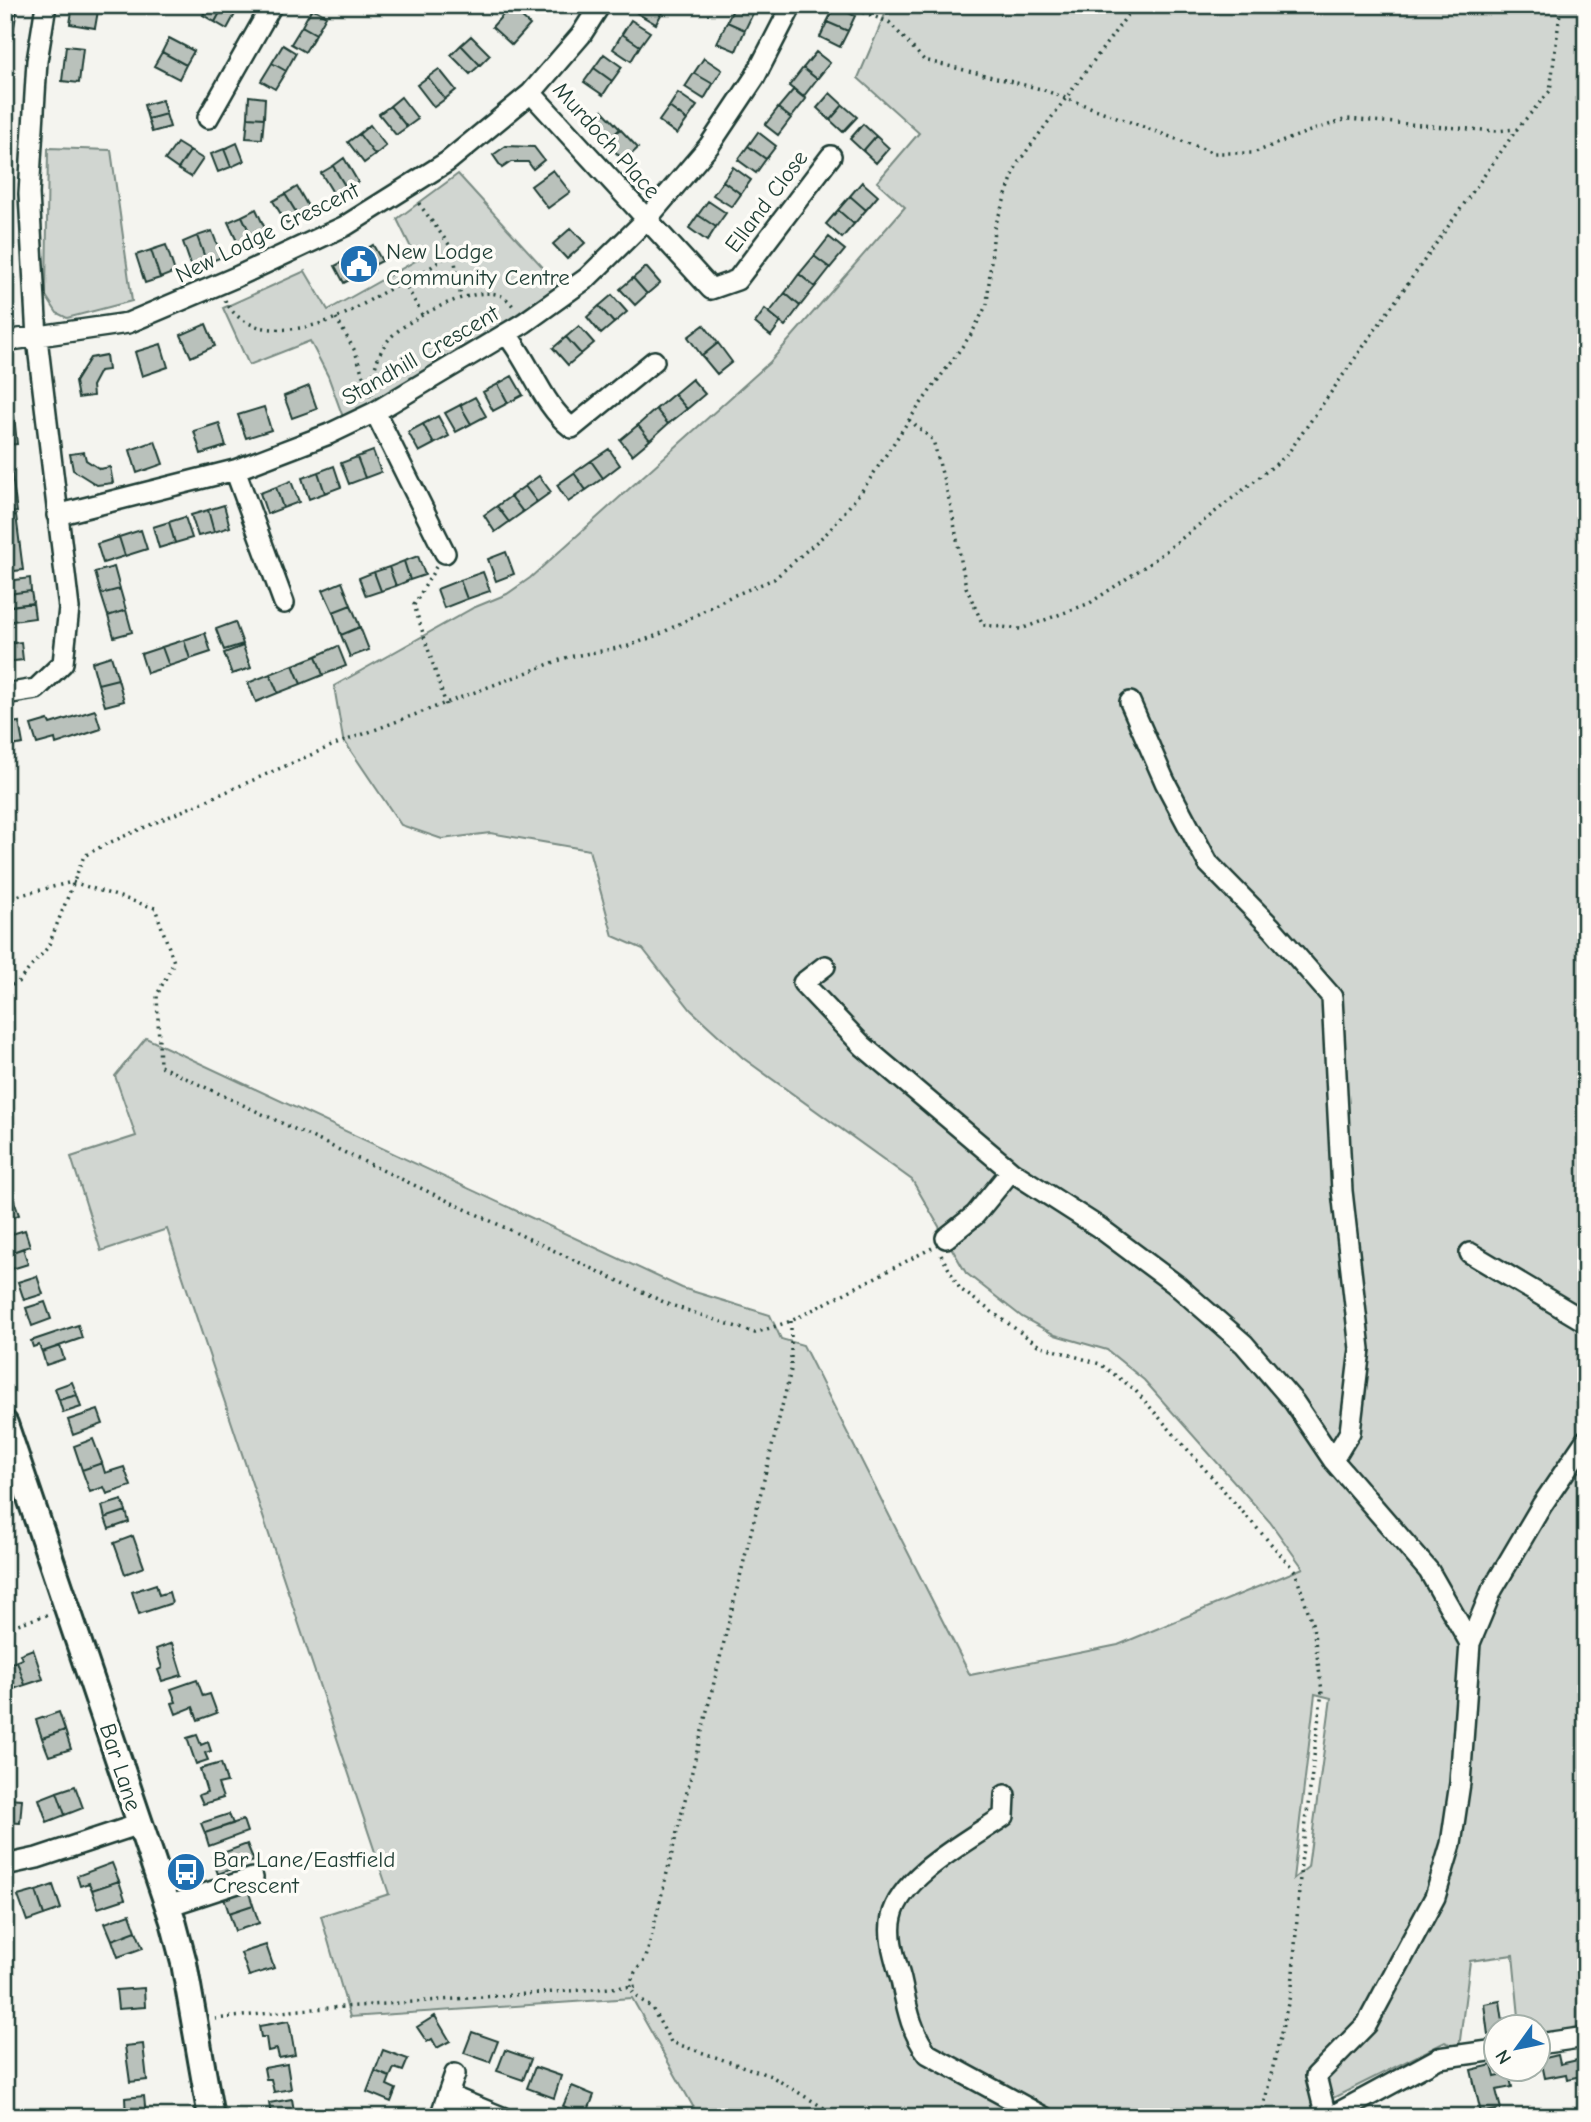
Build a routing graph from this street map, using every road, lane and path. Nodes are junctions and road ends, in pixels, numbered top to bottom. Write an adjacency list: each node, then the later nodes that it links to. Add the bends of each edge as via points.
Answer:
1 (46, 5): 23 (street, via 37,61 29,194)
2 (272, 5): 10 (street)
3 (600, 5): 8 (street, New Lodge Crescent, via 581,35)
4 (792, 5): 14 (street, Standhill Crescent, via 755,77 709,146)
5 (843, 5): 9 (path, via 888,22 924,61)
6 (1135, 5): 9 (path)
7 (1561, 5): 11 (path, via 1550,91)
8 (531, 93): 13 (street, New Lodge Crescent, via 447,162); 14 (street, Murdoch Place)
9 (1067, 99): 11 (path, via 1214,153 1252,153 1347,120); 27 (path, via 1017,164 994,229 988,304)
10 (208, 118)
11 (1517, 129): 27 (path, via 1286,456 1153,561 1090,603 1021,629 983,625 967,586 933,440)
12 (831, 156): 14 (street, Elland Close, via 737,280 711,289)
13 (408, 187): 15 (path); 17 (street, New Lodge Crescent, via 345,226)
14 (646, 219): 21 (street, Standhill Crescent, via 587,278)
15 (453, 250): 16 (path, via 436,266); 18 (path)
16 (404, 282): 19 (path); 20 (path)
17 (218, 285): 20 (path, via 228,306 248,325 305,327); 23 (street, New Lodge Crescent, via 128,323)
18 (461, 298): 19 (path); 21 (path, via 498,294 510,301)
19 (423, 316): 20 (path, via 403,326 383,347 372,378 371,403 355,351)
20 (336, 318)
21 (524, 323): 22 (street, Standhill Crescent)
22 (507, 335): 25 (street, via 559,418 572,428); 26 (street, Standhill Crescent)
23 (37, 338): 24 (street, New Lodge Crescent); 29 (street)
24 (5, 341)
25 (654, 361)
26 (374, 412): 28 (street, Standhill Crescent); 30 (street)
27 (909, 420): 34 (path, via 829,531 774,579 629,646 568,657)
28 (235, 470): 29 (street, Standhill Crescent); 31 (street)
29 (57, 515): 32 (street, via 69,608 63,663 36,689)
30 (445, 553): 34 (path, via 414,605)
31 (284, 603)
32 (5, 694)
33 (1130, 702): 46 (street, via 1208,863 1332,997 1342,1191 1360,1349 1350,1432)
34 (446, 705): 35 (path, via 330,747 104,845 84,856)
35 (72, 882): 36 (path); 38 (path, via 48,947 18,982); 42 (path, via 155,908 174,962 157,995 160,1066 668,1304 755,1333)
36 (5, 899)
37 (825, 966): 39 (street, via 803,983 863,1046)
38 (5, 988)
39 (1011, 1171): 40 (street, via 975,1215); 46 (street, via 1100,1228 1244,1344 1294,1402)
40 (946, 1238)
41 (1470, 1253): 43 (street)
42 (791, 1321): 56 (path, via 791,1370 646,1958); 68 (path, via 936,1246 960,1289 1038,1345 1100,1364 1134,1389 1295,1571 1313,1626 1322,1690 1301,1863 1292,1987)
43 (1586, 1322)
44 (6, 1429): 47 (main road, Bar Lane)
45 (1586, 1440): 49 (street, via 1492,1590)
46 (1333, 1460): 49 (street, via 1429,1571)
47 (68, 1608): 48 (path); 51 (main road, Bar Lane)
48 (5, 1628)
49 (1469, 1643): 69 (street, via 1460,1783 1451,1844 1435,1897 1367,2024 1316,2076)
50 (1006, 1795): 67 (street, via 1004,1816 921,1873 900,1895 891,1935 911,2025 928,2054)
51 (140, 1824): 52 (street); 54 (main road, Bar Lane)
52 (5, 1865)
53 (253, 1878): 54 (street)
54 (167, 1906): 57 (main road, Bar Lane)
55 (639, 1986): 56 (path)
56 (630, 1987): 57 (path); 66 (path, via 652,2008 671,2042 771,2076)
57 (195, 2021): 63 (main road, Bar Lane)
58 (1586, 2037): 59 (street)
59 (1552, 2042)
60 (1482, 2052): 69 (street, via 1438,2058)
61 (456, 2074): 62 (street)
62 (448, 2095): 64 (street); 65 (street)
63 (211, 2117)
64 (440, 2117)
65 (502, 2117)
66 (839, 2117)
67 (1044, 2117)
68 (1261, 2117)
69 (1328, 2117)

